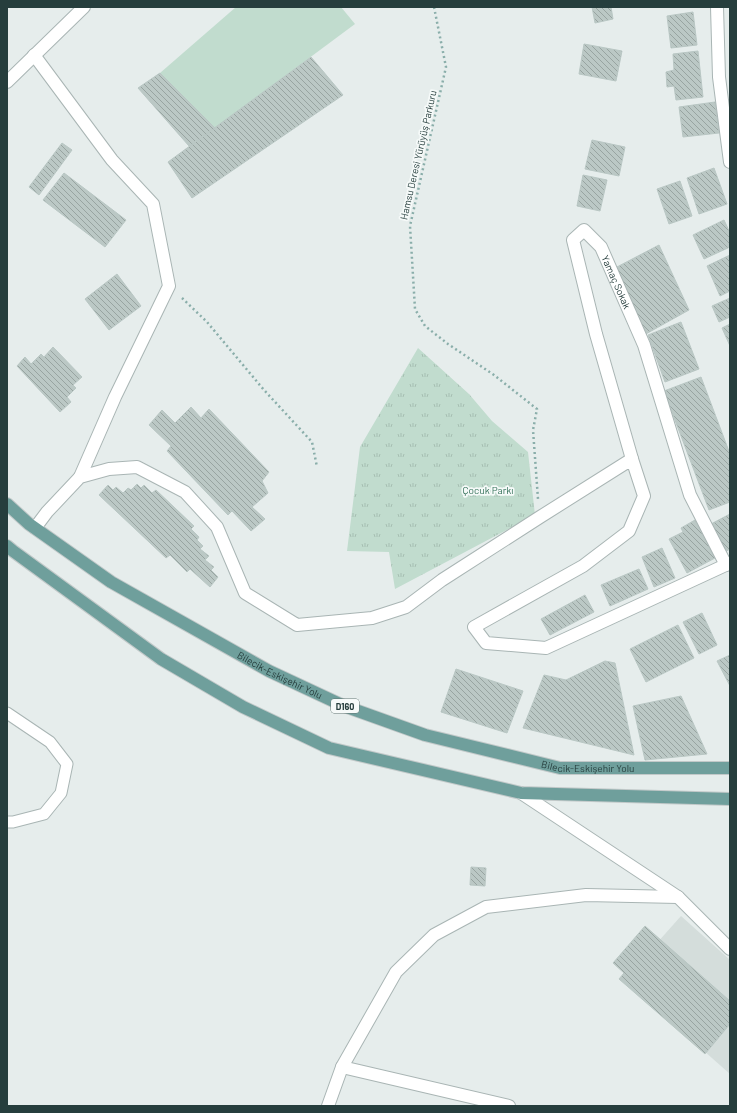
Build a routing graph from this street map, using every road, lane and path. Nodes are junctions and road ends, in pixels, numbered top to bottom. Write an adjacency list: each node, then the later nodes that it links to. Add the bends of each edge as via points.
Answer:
1 (84, 7): 4 (street)
2 (434, 7): 14 (path, Hamsu Deresi Yürüyüş Parkuru, via 446,67 410,226 415,309 425,326 537,409 533,430)
3 (717, 7): 5 (street)
4 (34, 55): 6 (street); 9 (street, via 112,160 153,204)
5 (719, 77): 7 (street); 8 (street)
6 (7, 82)
7 (730, 101)
8 (730, 162)
9 (169, 286): 11 (path, via 207,322 312,442); 12 (street, via 115,397)
10 (632, 459): 14 (street); 17 (street, via 644,496 629,531 582,566 474,627 486,643 546,648); 17 (street, Yamaç Sokak, via 596,334 573,240 584,230 601,247 644,345 690,495)
11 (317, 467)
12 (80, 477): 14 (street, via 109,469 137,466 185,492 217,527 245,593 297,625 372,618 406,607 442,580); 15 (street)
13 (7, 504): 15 (main road, Bilecik-Eskişehir Yolu / D160)
14 (540, 517)
15 (35, 528): 19 (main road, Bilecik-Eskişehir Yolu / D160, via 111,582 269,671 344,706 425,735 560,768)
16 (7, 546): 20 (main road, via 161,659 243,707 329,748)
17 (728, 564)
18 (7, 713): 22 (lane, via 50,742 67,764 61,794 44,814)
19 (730, 768)
20 (521, 794): 21 (main road); 23 (street)
21 (730, 799)
22 (7, 822)
23 (678, 897): 24 (street); 25 (street, via 586,895 486,907 434,935 396,972)
24 (730, 948)
25 (342, 1067): 26 (street); 27 (street)
26 (328, 1106)
27 (509, 1106)

